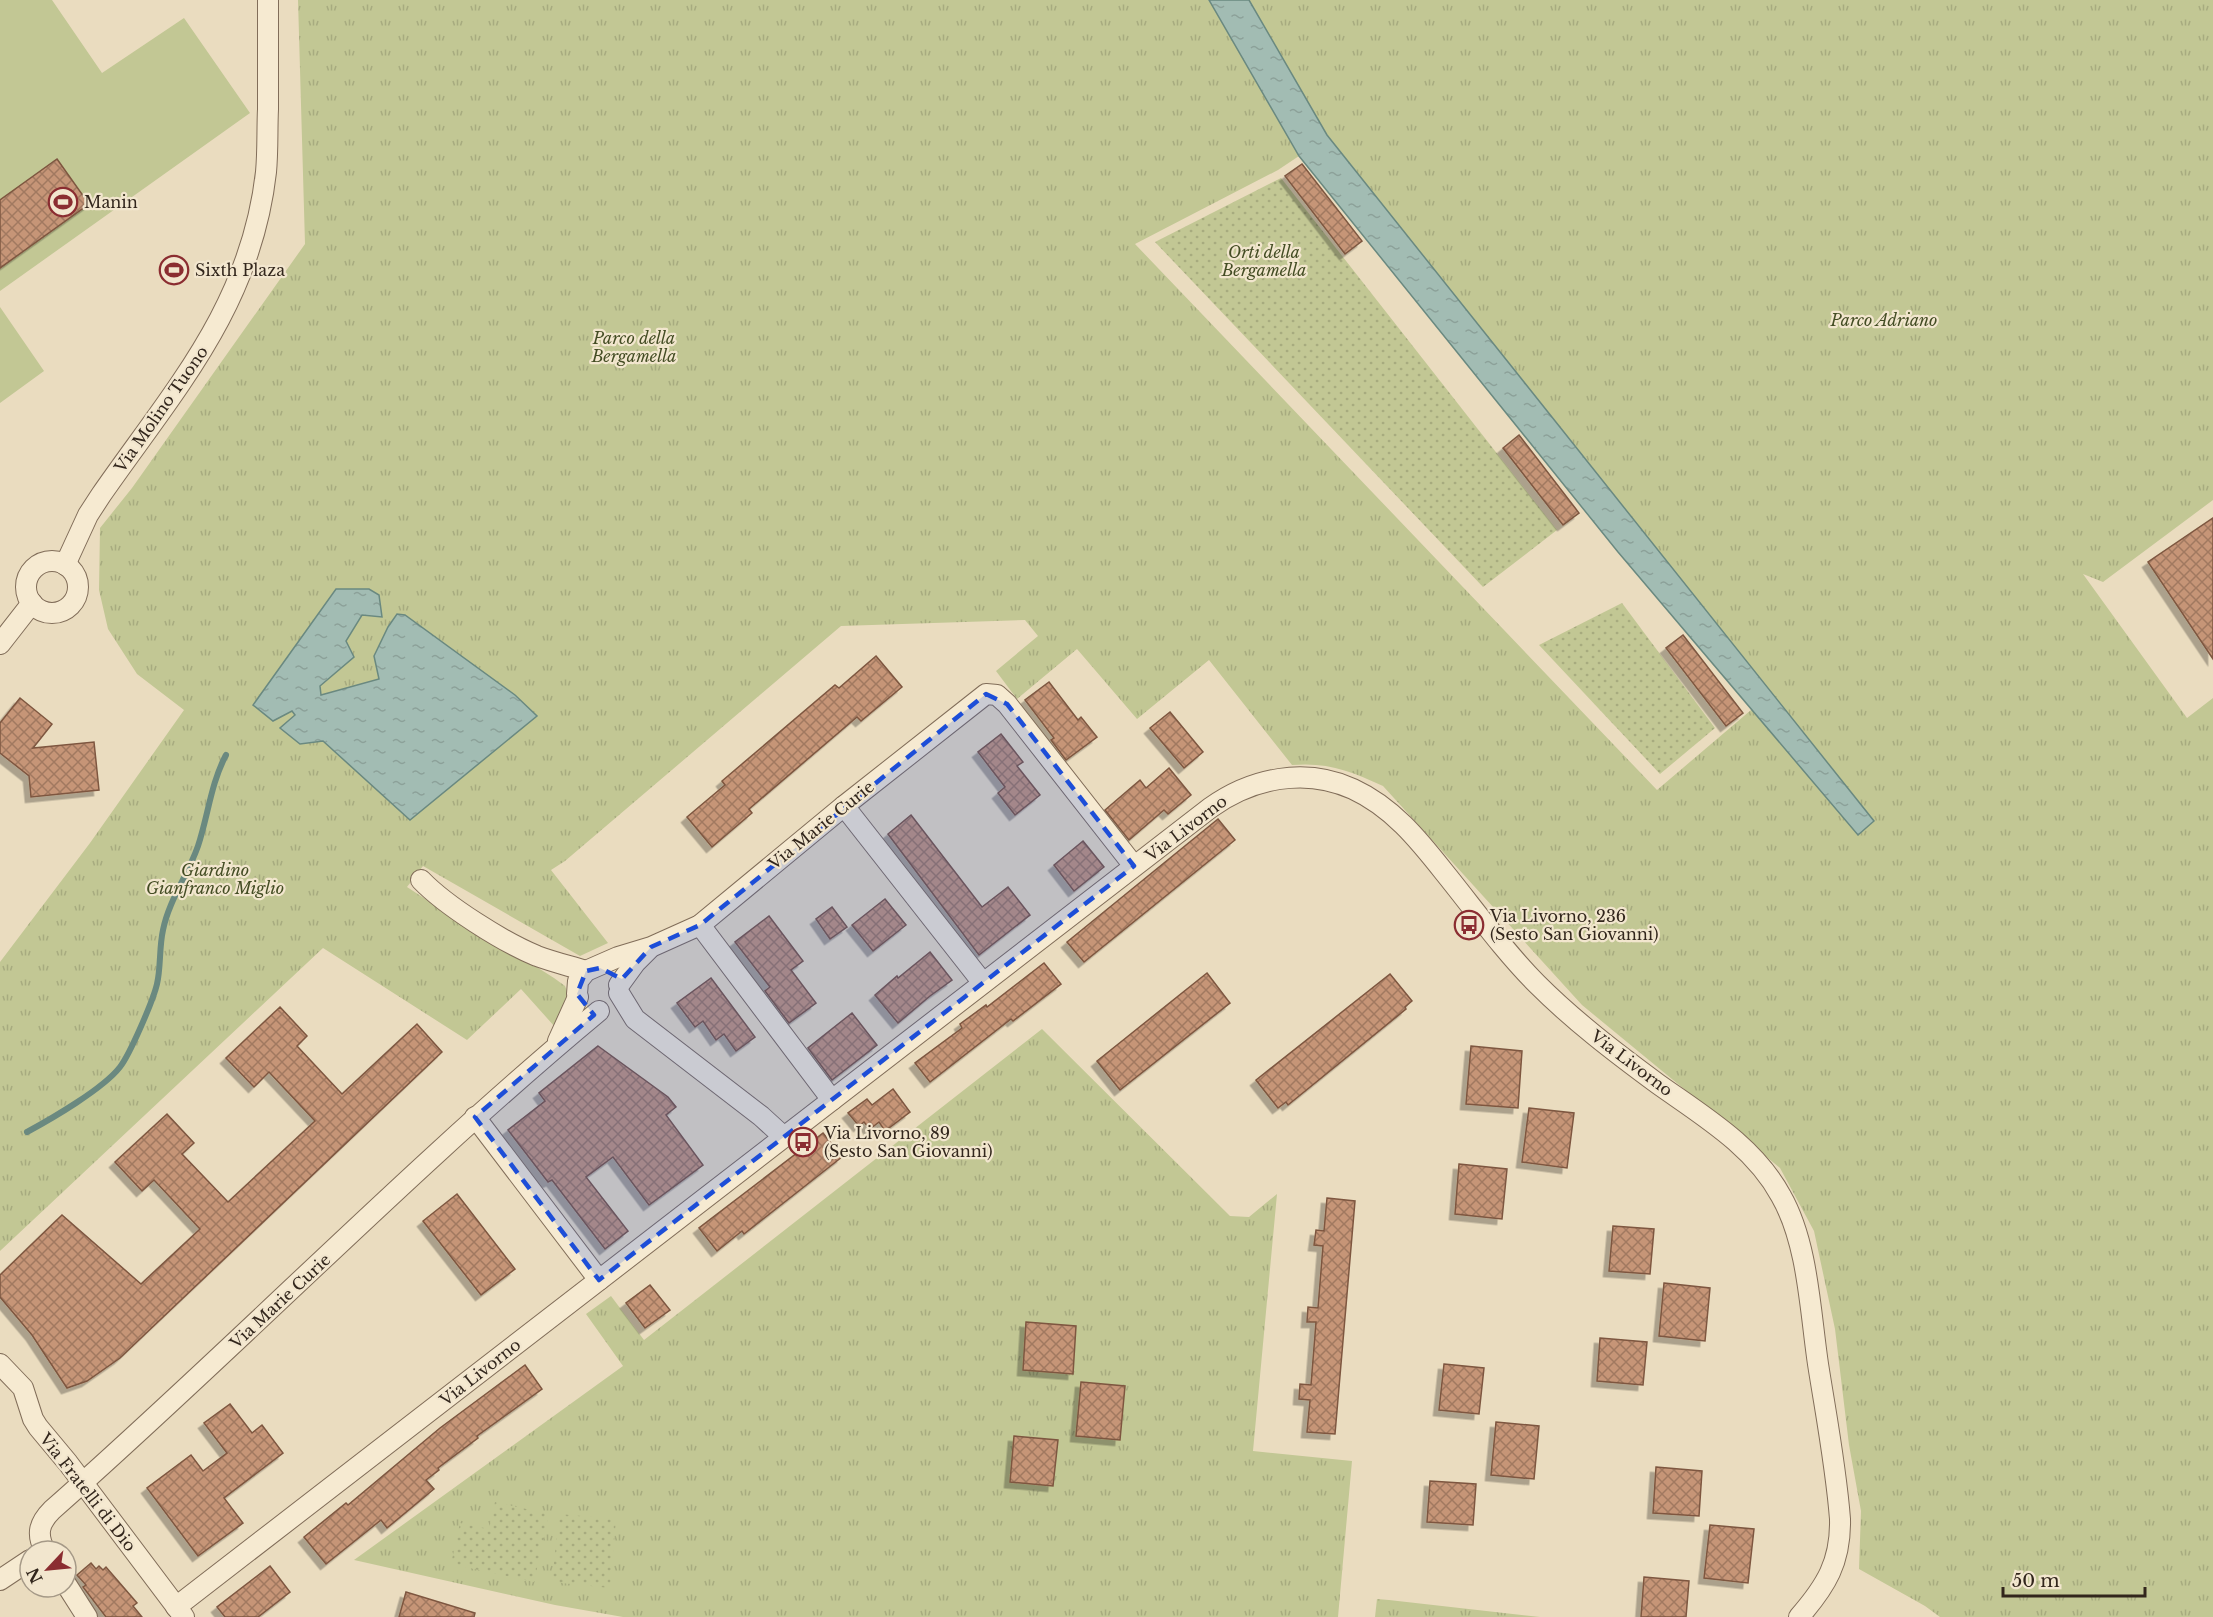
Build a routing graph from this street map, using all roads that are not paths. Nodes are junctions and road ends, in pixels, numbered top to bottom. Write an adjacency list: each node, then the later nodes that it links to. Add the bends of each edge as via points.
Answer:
1 (268, 0): 2 (street, Via Molino Tuono, via 266,171 245,264 213,333 94,505)
2 (65, 565): 3 (street, via 50,561 30,573 26,588); 3 (street, via 77,584 69,606 45,612)
3 (32, 603): 4 (street)
4 (0, 644)
5 (986, 694): 6 (street, Via Marie Curie); 7 (street, Via Livorno, via 997,695 1007,704)
6 (844, 806): 9 (street, Via Marie Curie); 13 (street)
7 (1134, 867): 13 (street, Via Livorno); 31 (street, Via Livorno, via 1222,800 1256,784 1310,777 1355,790 1375,801 1410,831 1520,965 1558,1005 1722,1130 1762,1168 1786,1205 1800,1250 1840,1519 1839,1545 1830,1575)
8 (421, 880): 11 (street, via 435,895)
9 (700, 925): 10 (street, Via Marie Curie); 19 (street)
10 (651, 947): 12 (street, Via Marie Curie); 14 (street, Via Marie Curie, via 635,963)
11 (537, 956): 12 (street); 15 (street, via 567,980)
12 (590, 970): 14 (street, via 600,968 613,973); 15 (street, via 578,981)
13 (983, 983): 19 (street, Via Livorno)
14 (619, 989): 16 (street, via 614,1004); 17 (street)
15 (577, 995): 16 (street, via 586,1007); 18 (street, Via Marie Curie)
16 (601, 1011): 17 (street); 18 (street, Via Marie Curie)
17 (635, 1020): 21 (street)
18 (554, 1049): 20 (street, Via Marie Curie)
19 (832, 1100): 21 (street, Via Livorno)
20 (475, 1117): 22 (street); 24 (street, Via Marie Curie)
21 (784, 1137): 22 (street, Via Livorno)
22 (600, 1280): 29 (street, Via Livorno)
23 (0, 1364): 24 (street, Via Fratelli di Dio, via 23,1388 35,1422)
24 (83, 1484): 25 (street, Via Marie Curie, via 44,1518); 29 (street, Via Fratelli di Dio)
25 (40, 1539)
26 (18, 1568): 27 (street)
27 (0, 1580)
28 (76, 1599): 30 (street)
29 (180, 1612)
30 (87, 1617)
31 (1799, 1617)

